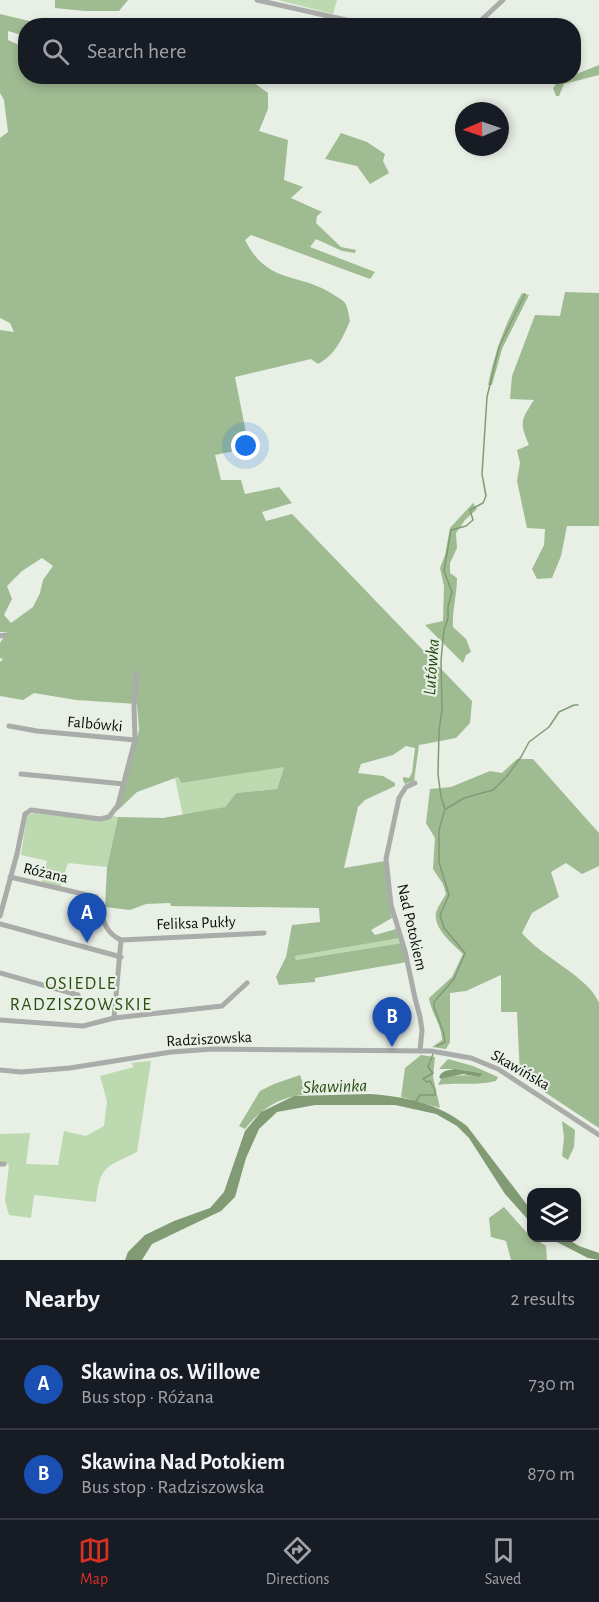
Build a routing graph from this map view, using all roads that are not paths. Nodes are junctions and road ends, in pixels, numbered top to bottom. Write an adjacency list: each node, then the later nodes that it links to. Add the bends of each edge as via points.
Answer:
1 (257, 0): 3 (street)
2 (503, 0): 4 (street)
3 (337, 18)
4 (484, 18)
5 (137, 673): 7 (street)
6 (9, 726): 7 (street, Falbówki)
7 (135, 740): 10 (street, Falbówki)
8 (21, 774): 10 (street)
9 (415, 783): 22 (street, Nad Potokiem, via 406,787 399,798 386,859 391,905 420,1017)
10 (124, 784): 11 (street, Falbówki, via 118,805 109,817 31,810 25,814)
11 (10, 877): 12 (street); 15 (street, Różana, via 96,897 108,929)
12 (0, 916)
13 (0, 924): 16 (street)
14 (264, 933): 15 (street, Feliksa Pukły)
15 (121, 940): 16 (street)
16 (121, 957): 20 (street)
17 (0, 973): 19 (street)
18 (247, 983): 20 (street, via 222,1006)
19 (78, 995)
20 (114, 1018): 21 (street, via 83,1026)
21 (0, 1020)
22 (420, 1051): 23 (street, Radziszowska, via 213,1050 171,1052 70,1068); 24 (street, Skawińska, via 462,1056 490,1065)
23 (0, 1070)
24 (599, 1135)

